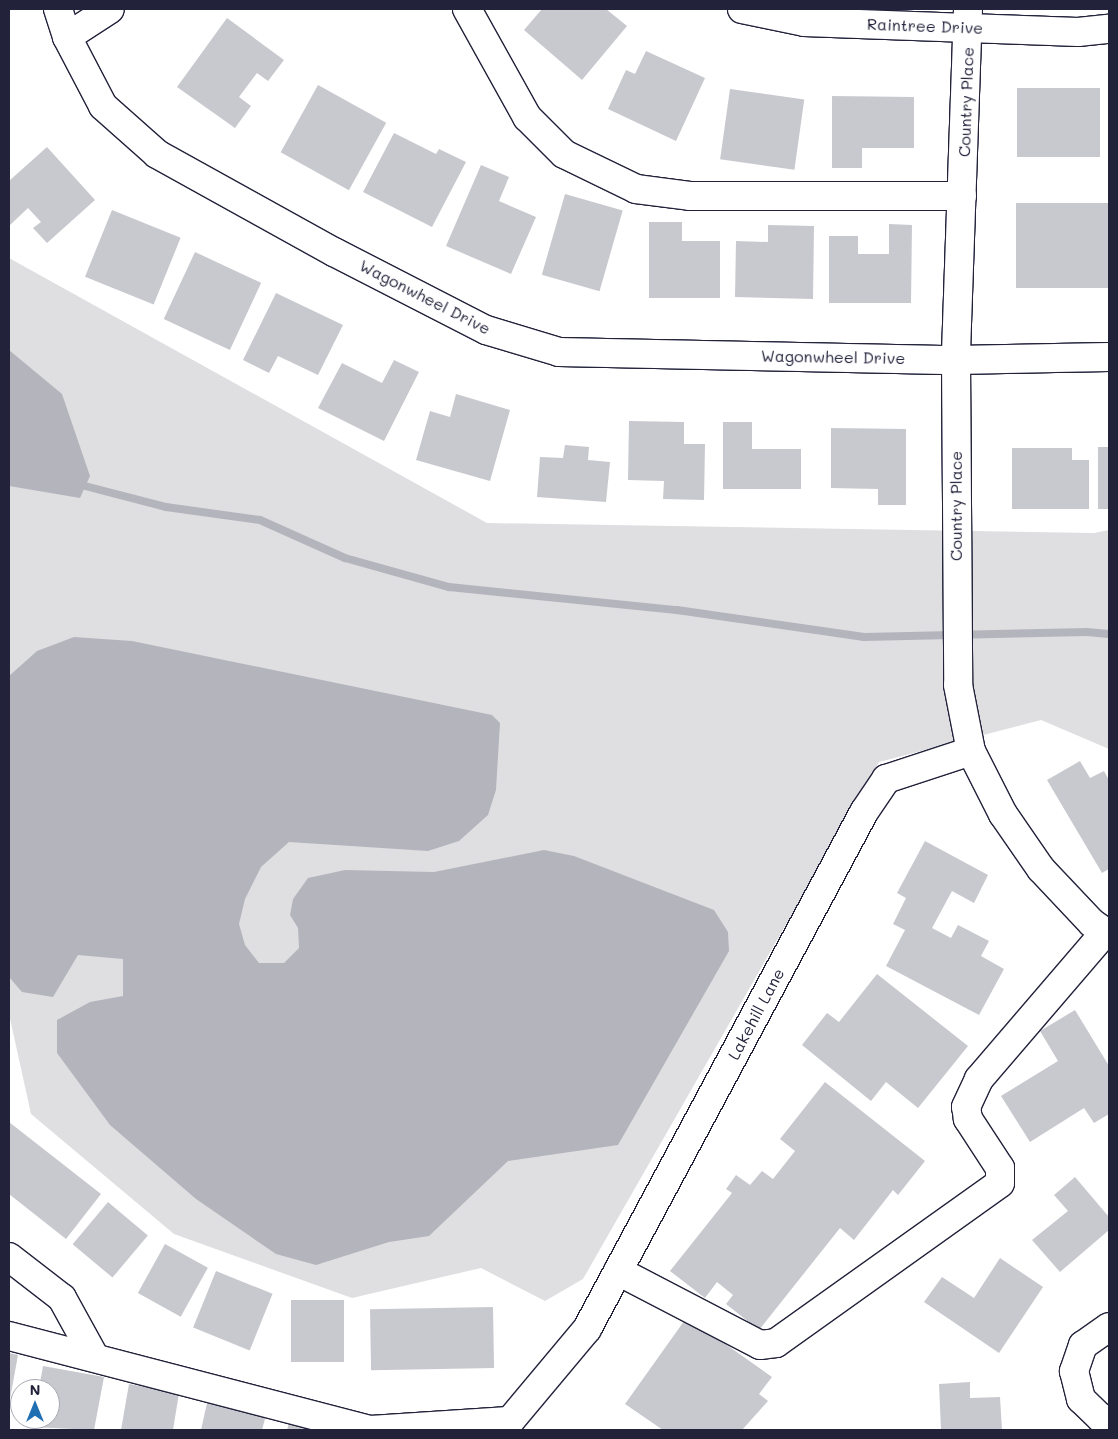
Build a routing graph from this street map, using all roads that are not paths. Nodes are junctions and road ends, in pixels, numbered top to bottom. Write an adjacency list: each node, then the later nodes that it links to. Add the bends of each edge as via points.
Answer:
1 (58, 9): 7 (street, Wagonwheel Drive)
2 (110, 9): 7 (street)
3 (467, 9): 8 (street, via 527,117 564,154 636,189 690,196)
4 (742, 9): 5 (street, Raintree Drive, via 804,22)
5 (968, 18): 6 (street, Raintree Drive, via 1078,32); 8 (street, Country Place)
6 (1109, 29)
7 (67, 37): 10 (street, Wagonwheel Drive, via 103,106 158,154 334,252 486,330 559,352)
8 (962, 196): 10 (street, Country Place)
9 (1109, 358): 10 (street, Wagonwheel Drive)
10 (956, 360): 11 (street, Country Place, via 958,685)
11 (971, 751): 12 (street, Country Place, via 1003,814 1041,869); 14 (street, Lakehill Lane, via 886,779 864,812)
12 (1107, 934): 14 (street, via 979,1079 966,1107 968,1119 1000,1168 1000,1183 776,1343 760,1345)
13 (9, 1257): 17 (street, via 62,1298)
14 (618, 1271): 17 (street, Lakehill Lane, via 587,1329 510,1421 369,1430)
15 (1109, 1327): 18 (street, via 1083,1345 1074,1372 1081,1399 1101,1418)
16 (9, 1336): 17 (street, Lakehill Lane)
17 (94, 1358)
18 (1109, 1420)

